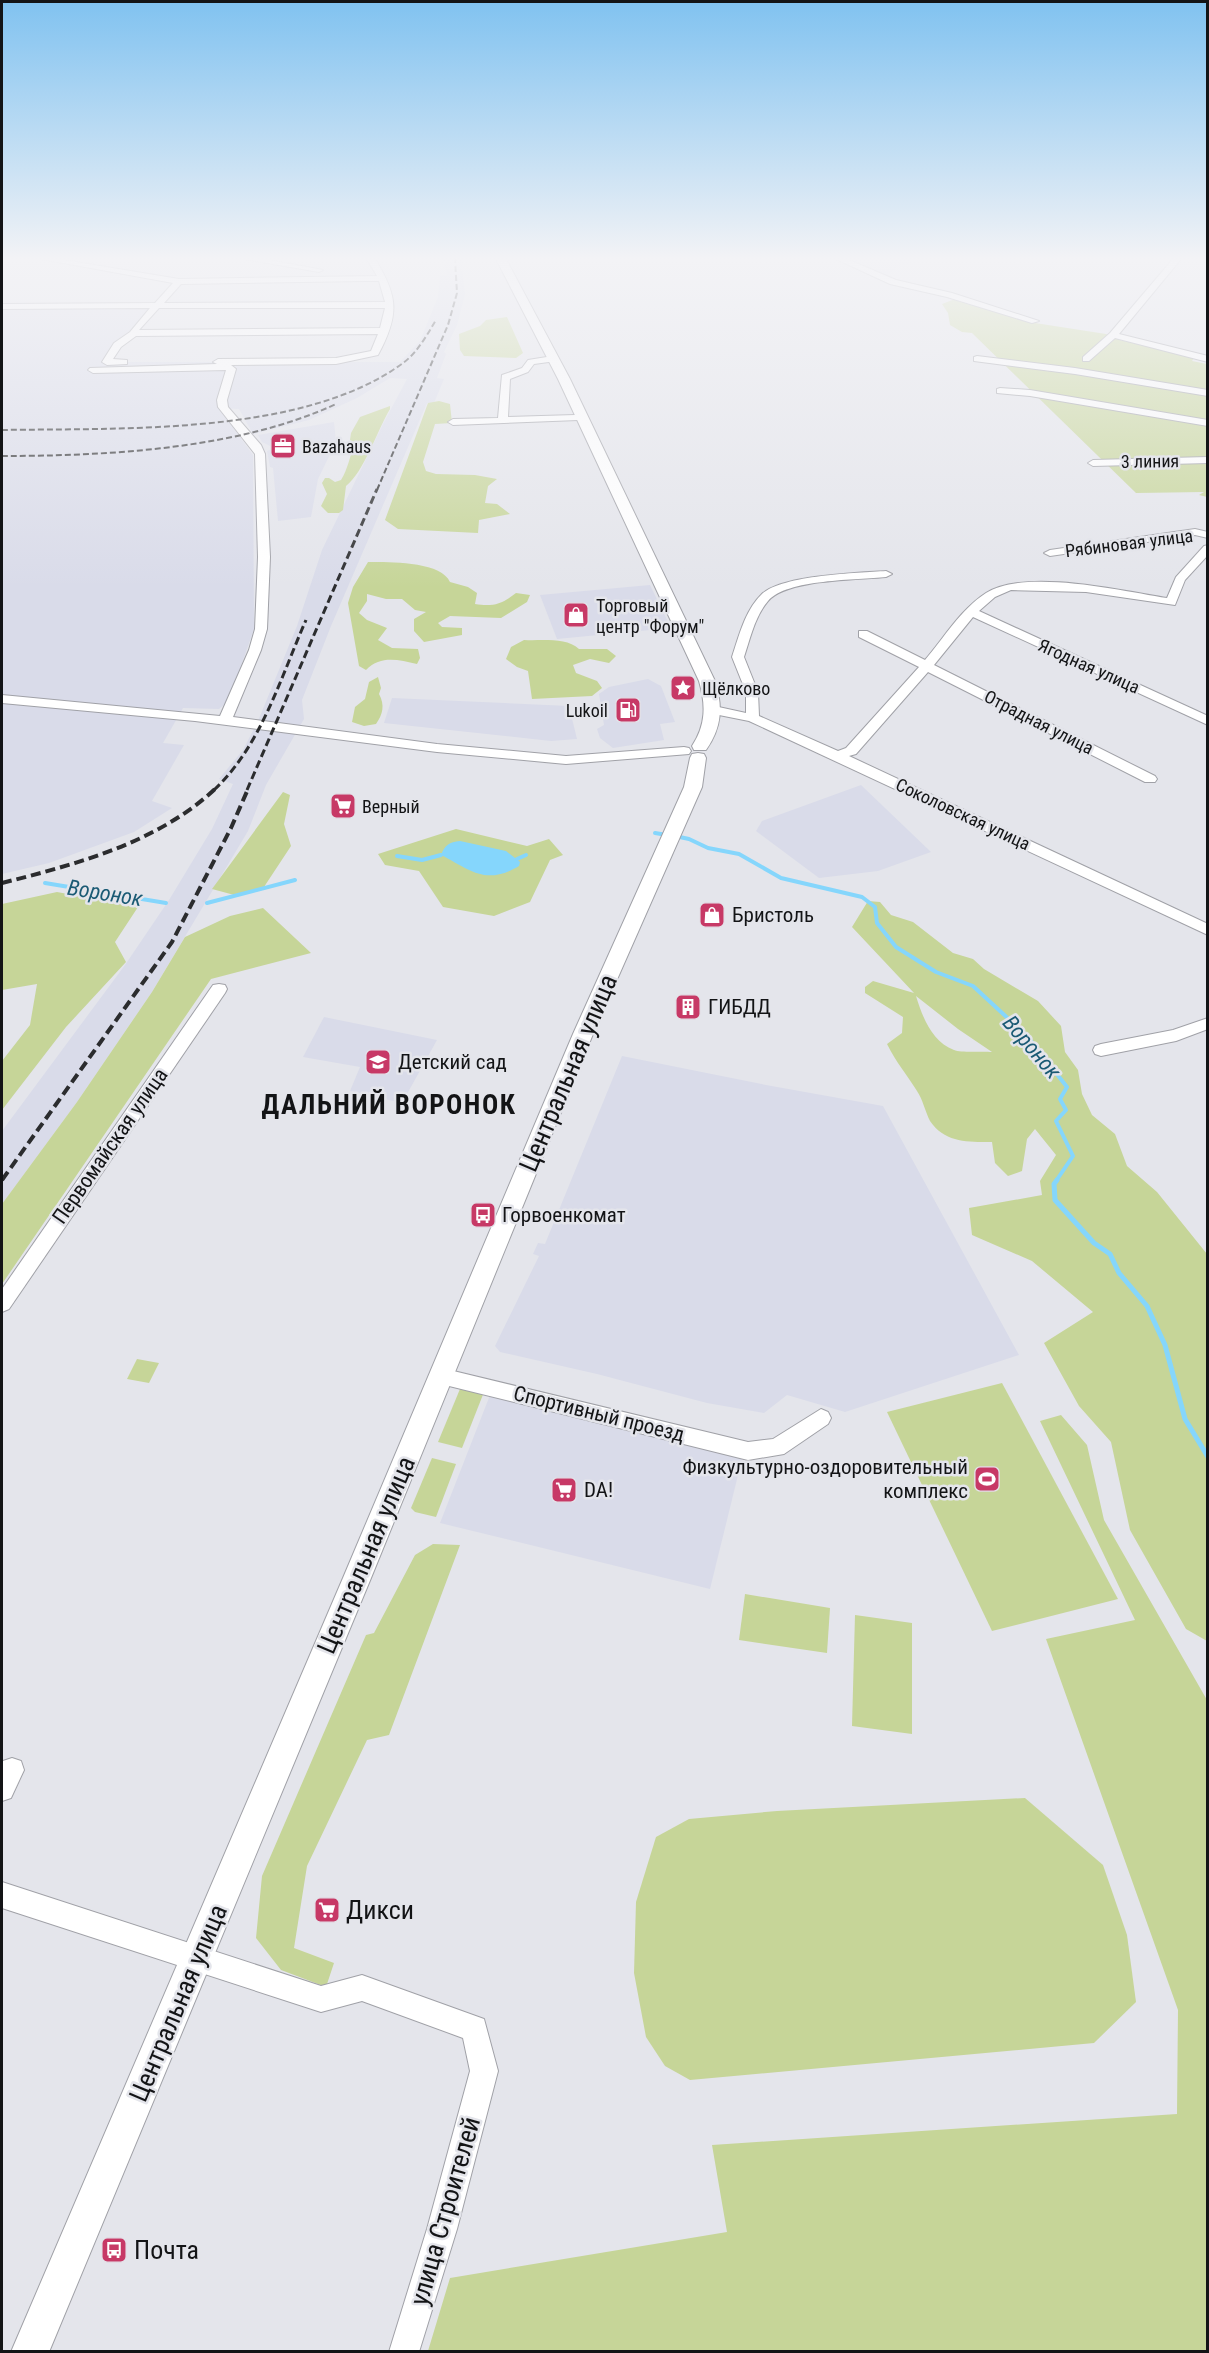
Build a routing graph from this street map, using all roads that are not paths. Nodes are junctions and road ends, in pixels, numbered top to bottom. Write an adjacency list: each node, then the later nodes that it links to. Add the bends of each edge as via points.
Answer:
1 (147, 369): 6 (street)
2 (231, 369): 25 (street, via 223,407 260,454 264,557 261,629)
3 (526, 369): 11 (street, via 505,377)
4 (558, 369): 23 (main road, via 689,641 707,681)
5 (1058, 369): 8 (street)
6 (93, 370)
7 (1000, 391): 12 (street)
8 (1208, 393)
9 (575, 418): 11 (street)
10 (453, 422): 11 (street)
11 (503, 422)
12 (1208, 423)
13 (1208, 460): 14 (street, 3 линия)
14 (1093, 463)
15 (1208, 536): 17 (street, Рябиновая улица, via 1195,532)
16 (1208, 548): 19 (street, via 1180,579 1171,602 1086,588 1046,586 1009,588 991,595)
17 (1050, 554)
18 (886, 573): 24 (street, via 795,585 766,594 738,657 752,692)
19 (971, 612): 21 (street); 26 (street, Ягодная улица)
20 (863, 634): 21 (street, Отрадная улица)
21 (927, 666): 28 (street, via 851,750); 29 (street, Отрадная улица)
22 (2, 699): 25 (street)
23 (714, 710): 24 (street, Соколовская улица); 27 (main road, Центральная улица, via 709,732)
24 (753, 718): 28 (street, Соколовская улица)
25 (225, 720): 27 (street, via 560,759)
26 (1208, 721)
27 (694, 752): 35 (main road, Центральная улица, via 698,768 693,787 583,1034)
28 (838, 756): 30 (street, Соколовская улица)
29 (1150, 779)
30 (1208, 930)
31 (219, 989): 34 (street, Первомайская улица)
32 (1208, 1023): 33 (street, via 1176,1035)
33 (1101, 1050)
34 (2, 1304)
35 (441, 1376): 36 (street, Спортивный проезд, via 748,1451 777,1448); 38 (main road, Центральная улица)
36 (821, 1418)
37 (2, 1895): 38 (street)
38 (196, 1958): 39 (main road, Центральная улица); 40 (street, улица Строителей, via 321,1998 362,1988 474,2029 484,2071)
39 (30, 2352)
40 (404, 2352)

